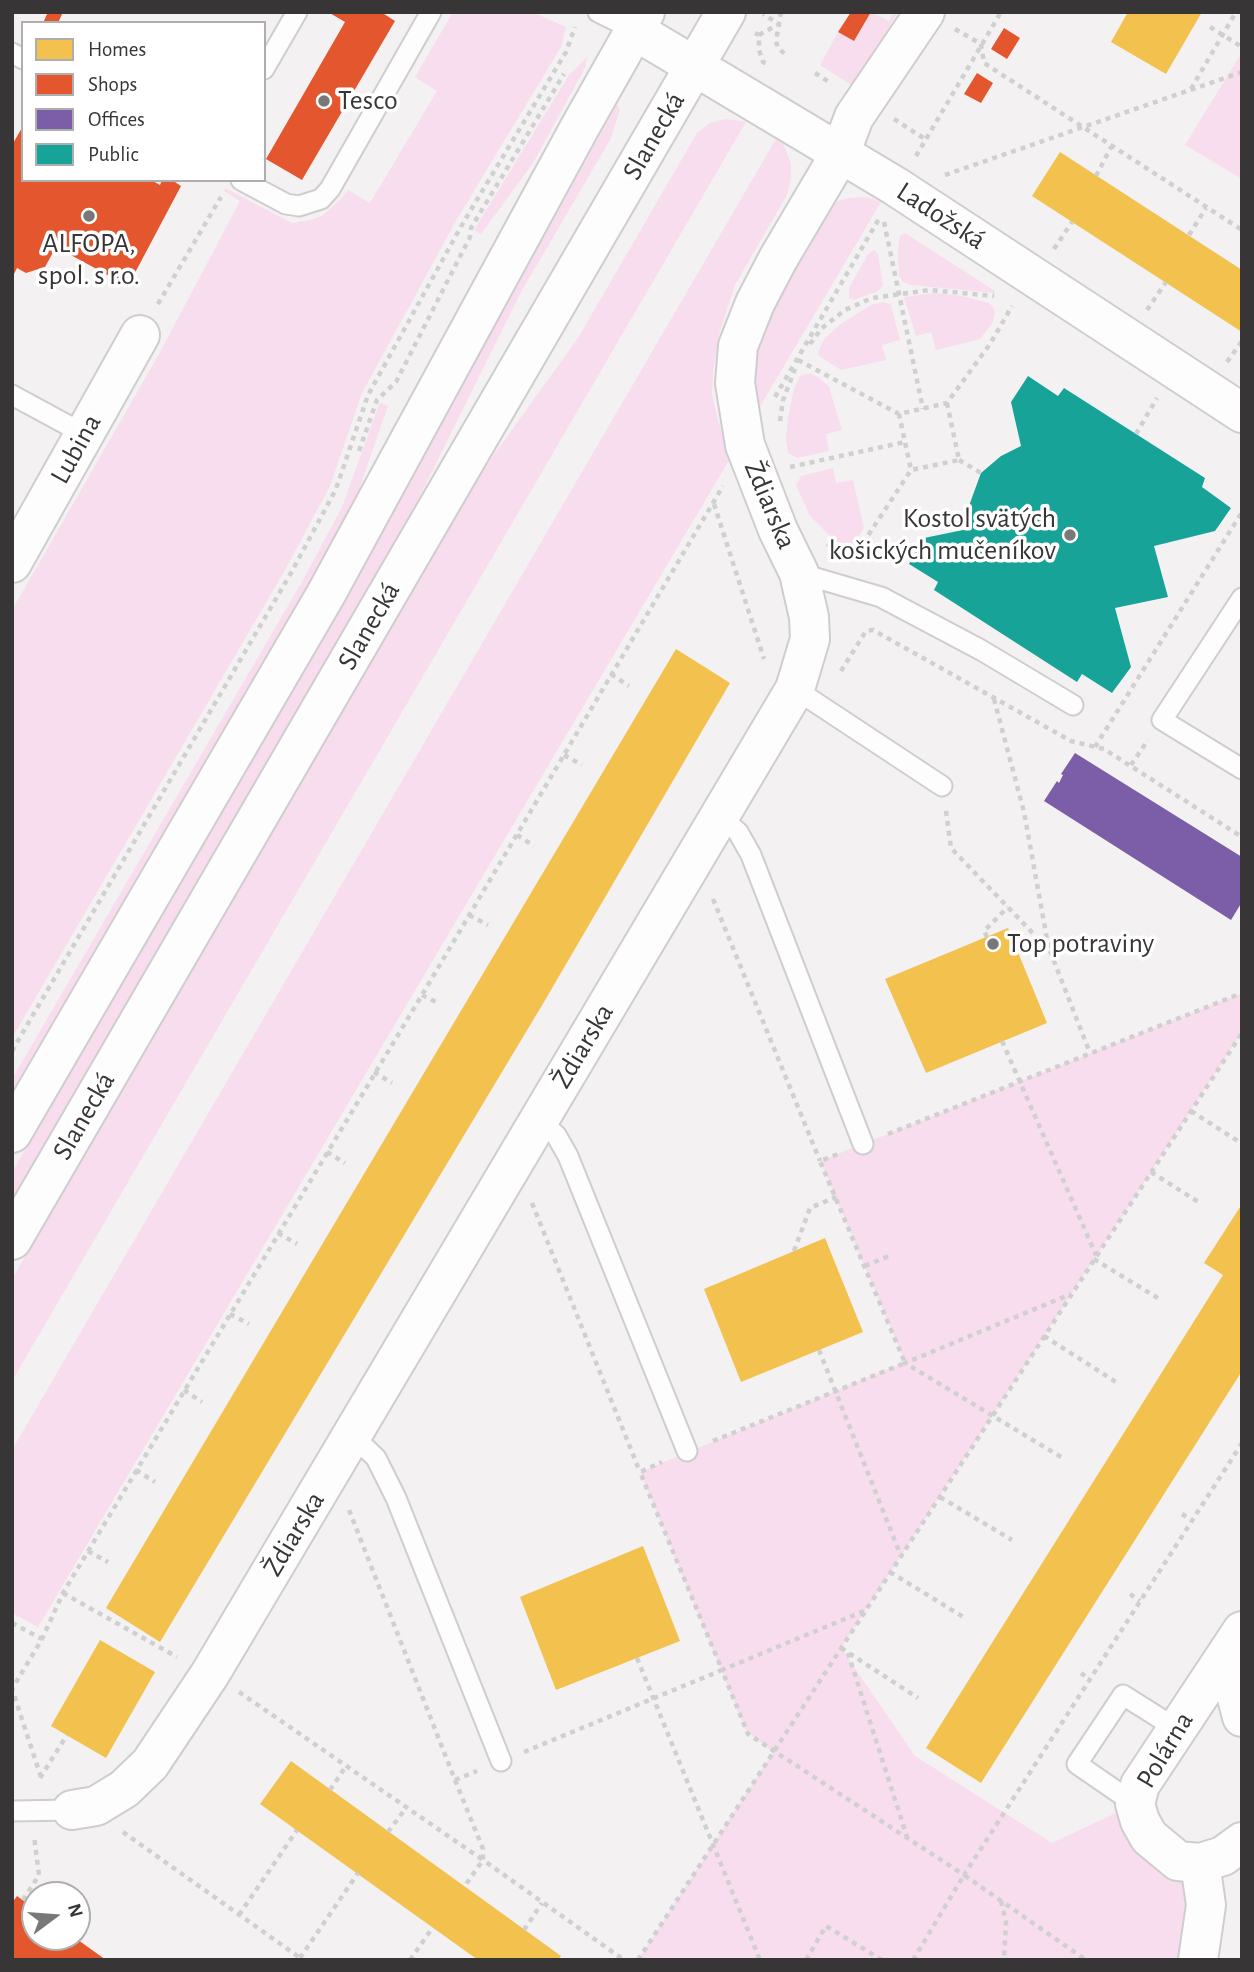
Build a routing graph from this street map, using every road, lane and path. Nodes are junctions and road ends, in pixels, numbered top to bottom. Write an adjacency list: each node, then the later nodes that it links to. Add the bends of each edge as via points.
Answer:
1 (297, 12): 20 (lane)
2 (431, 12): 31 (lane, via 321,199 299,206 286,204)
3 (598, 12): 9 (lane)
4 (759, 12): 11 (path)
5 (781, 12): 11 (path)
6 (1001, 12): 16 (path)
7 (1236, 12): 14 (path)
8 (937, 19): 16 (path); 28 (street, Ždiarska, via 909,39 863,102)
9 (639, 21): 19 (street, Ladožská); 100 (street, Slanecká, via 326,594)
10 (739, 21): 15 (path); 19 (street, Slanecká)
11 (779, 24): 15 (path); 18 (path, via 778,48)
12 (1210, 27): 14 (path)
13 (572, 32): 93 (path, via 566,51 368,395 336,489 291,573)
14 (1223, 34): 17 (path); 23 (path)
15 (759, 35): 21 (path, via 763,62)
16 (981, 44): 25 (path, via 984,62); 26 (path)
17 (1242, 47)
18 (785, 54)
19 (695, 65): 28 (street, Ladožská); 111 (street, Slanecká)
20 (266, 66)
21 (776, 69)
22 (1242, 72): 23 (path)
23 (1191, 89): 25 (path)
24 (890, 117): 26 (path)
25 (1083, 128): 27 (path); 30 (path)
26 (925, 139): 32 (path, via 908,173)
27 (1111, 147): 29 (path); 33 (path)
28 (840, 154): 32 (street, Ladožská); 57 (street, Ždiarska, via 778,259 738,346 735,383)
29 (1096, 176)
30 (933, 179)
31 (233, 184): 42 (path)
32 (895, 186): 46 (path); 51 (street, Ladožská)
33 (1206, 208): 35 (path); 36 (path)
34 (1072, 222): 37 (path)
35 (1242, 230)
36 (1189, 235)
37 (1060, 240)
38 (1166, 282): 41 (path)
39 (997, 297): 46 (path, via 930,290 872,298 845,310 822,328)
40 (1006, 298): 49 (path, via 1016,300)
41 (1153, 300)
42 (140, 335): 54 (street, Lubina)
43 (908, 338): 50 (path)
44 (1242, 341): 45 (path)
45 (1234, 353)
46 (798, 360): 52 (path); 53 (path); 57 (path)
47 (1163, 388): 55 (path)
48 (12, 395): 54 (lane)
49 (947, 403): 50 (path); 58 (path)
50 (923, 409): 52 (path)
51 (1242, 412)
52 (899, 414): 56 (path)
53 (779, 425)
54 (84, 434): 64 (street, Lubina)
55 (1136, 434)
56 (905, 442): 59 (path); 60 (path)
57 (745, 445): 65 (street, Ždiarska); 68 (path)
58 (959, 460): 60 (path); 61 (path)
59 (779, 470)
60 (911, 470): 63 (path, via 851,561)
61 (981, 473)
62 (1242, 512): 73 (path)
63 (825, 543)
64 (12, 563)
65 (799, 573): 67 (lane, via 881,597); 70 (street, Ždiarska, via 809,617)
66 (1242, 598): 76 (lane, via 1162,720)
67 (981, 650): 71 (path); 72 (lane)
68 (611, 674): 69 (path); 74 (path)
69 (629, 685)
70 (807, 697): 71 (path, via 866,631 873,630); 77 (lane); 78 (street, Ždiarska)
71 (994, 698): 73 (path, via 1071,741); 87 (path, via 1024,812)
72 (1073, 705)
73 (1095, 747): 80 (path)
74 (564, 755): 75 (path); 79 (path)
75 (582, 765)
76 (1242, 769)
77 (943, 786): 83 (path, via 951,848)
78 (719, 816): 82 (street, Ždiarska); 102 (lane, via 738,832 751,855)
79 (517, 835): 81 (path); 84 (path)
80 (1242, 837)
81 (534, 846)
82 (696, 856): 99 (street, Ždiarska); 104 (path)
83 (1008, 908): 86 (path, via 984,931); 87 (path)
84 (469, 915): 85 (path); 89 (path)
85 (488, 925)
86 (987, 937)
87 (1049, 951): 94 (path)
88 (1242, 993): 94 (path)
89 (422, 995): 90 (path); 95 (path)
90 (440, 1004)
91 (1242, 1034): 98 (path)
92 (1002, 1041): 96 (path)
93 (12, 1051)
94 (1090, 1053): 96 (path)
95 (374, 1072): 97 (path); 103 (path)
96 (1019, 1082): 102 (path); 115 (path)
97 (393, 1083)
98 (1191, 1111): 101 (path); 106 (path)
99 (539, 1120): 107 (street, Ždiarska); 132 (lane, via 556,1135 568,1156)
100 (12, 1133)
101 (1241, 1143)
102 (863, 1144): 104 (path)
103 (327, 1152): 105 (path); 110 (path)
104 (820, 1161): 108 (path)
105 (345, 1163)
106 (1151, 1172): 109 (path); 115 (path)
107 (507, 1173): 129 (street, Ždiarska); 135 (path, via 524,1185)
108 (836, 1197): 113 (path, via 810,1208); 116 (path)
109 (1200, 1203)
110 (278, 1233): 112 (path); 119 (path)
111 (12, 1240)
112 (297, 1244)
113 (794, 1251)
114 (889, 1256): 116 (path)
115 (1095, 1257): 117 (path); 118 (path)
116 (864, 1266): 123 (path)
117 (1071, 1294): 121 (path); 123 (path)
118 (1161, 1300)
119 (230, 1314): 120 (path); 125 (path)
120 (249, 1324)
121 (1044, 1336): 124 (path); 128 (path)
122 (819, 1350): 126 (path)
123 (905, 1363): 126 (path); 128 (path)
124 (1116, 1382)
125 (184, 1390): 127 (path); 134 (path)
126 (836, 1391): 132 (path); 143 (path)
127 (202, 1402)
128 (993, 1414): 133 (path); 138 (path)
129 (351, 1434): 136 (street, Ždiarska); 169 (lane, via 376,1458 396,1498)
130 (1233, 1438): 131 (path)
131 (1242, 1443): 140 (path)
132 (687, 1451): 135 (path)
133 (1061, 1457)
134 (136, 1470): 137 (path); 142 (path)
135 (640, 1472): 157 (path)
136 (329, 1475): 159 (street, Ždiarska); 172 (path, via 342,1492)
137 (155, 1482)
138 (940, 1497): 141 (path); 143 (path)
139 (1182, 1514): 140 (path)
140 (1192, 1520): 148 (path)
141 (1012, 1540)
142 (88, 1550): 144 (path); 146 (path)
143 (901, 1556): 145 (path)
144 (108, 1562)
145 (890, 1572): 149 (path); 150 (path)
146 (63, 1593): 152 (path); 159 (path)
147 (1130, 1594): 148 (path)
148 (1140, 1601): 160 (path)
149 (865, 1611): 154 (path); 157 (path)
150 (965, 1618)
151 (12, 1623): 152 (path)
152 (42, 1639): 171 (path, via 12,1689)
153 (1236, 1640): 163 (street, Polárna, via 1233,1683); 164 (street, Polárna)
154 (841, 1648): 155 (path); 167 (path)
155 (848, 1653): 161 (path); 180 (path)
156 (637, 1658): 162 (path)
157 (722, 1670): 162 (path); 167 (path, via 748,1734)
158 (1081, 1673): 160 (path)
159 (210, 1674): 170 (path); 174 (street, Ždiarska, via 150,1764 124,1789)
160 (1089, 1679): 168 (path)
161 (918, 1698)
162 (653, 1699): 169 (path); 182 (path)
163 (1242, 1717)
164 (1177, 1728): 175 (street, Polárna, via 1140,1785); 175 (lane, via 1123,1695 1077,1764)
165 (66, 1735): 171 (path)
166 (1032, 1750): 168 (path)
167 (773, 1752): 180 (path); 182 (path)
168 (1040, 1755): 186 (path)
169 (501, 1762): 172 (path)
170 (346, 1766): 173 (path); 176 (path)
171 (41, 1777): 174 (path, via 36,1785)
172 (455, 1780): 183 (path, via 483,1849)
173 (330, 1790)
174 (72, 1800): 177 (lane); 190 (path)
175 (1135, 1804): 184 (street, Polárna, via 1149,1837 1161,1848 1178,1861)
176 (406, 1808): 179 (path); 183 (path)
177 (12, 1811)
178 (297, 1830): 190 (path)
179 (388, 1832)
180 (907, 1838): 186 (path)
181 (1242, 1842): 184 (street, via 1223,1856)
182 (713, 1844): 196 (path); 197 (path)
183 (483, 1860): 187 (path); 189 (path)
184 (1200, 1863): 203 (street, via 1206,1905)
185 (358, 1873): 193 (path)
186 (964, 1875): 188 (path); 200 (path)
187 (464, 1887)
188 (1001, 1900): 201 (path, via 1006,1922); 202 (path)
189 (542, 1903): 192 (path); 195 (path)
190 (239, 1914): 193 (path)
191 (433, 1927): 194 (path)
192 (524, 1930)
193 (302, 1959)
194 (410, 1960)
195 (624, 1960)
196 (638, 1960)
197 (760, 1960)
198 (806, 1960): 199 (path, via 826,1926)
199 (882, 1960)
200 (913, 1960)
201 (1004, 1960)
202 (1086, 1960)
203 (1198, 1960)

